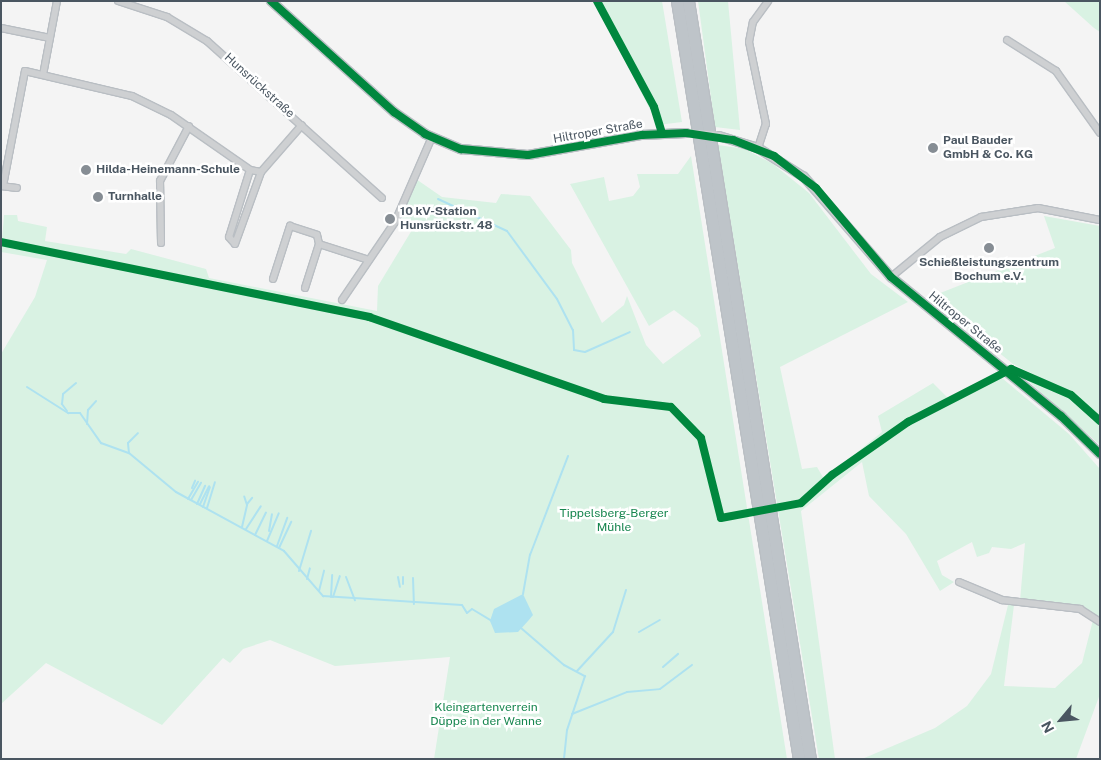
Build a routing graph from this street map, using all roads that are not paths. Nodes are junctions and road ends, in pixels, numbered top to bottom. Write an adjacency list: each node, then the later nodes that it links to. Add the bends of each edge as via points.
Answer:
1 (58, 1): 8 (street)
2 (118, 1): 11 (street, Hunsrückstraße, via 186,26 221,52)
3 (271, 1): 14 (street, Hiltroper Straße, via 394,112)
4 (677, 1): 32 (highway)
5 (688, 1): 33 (highway)
6 (768, 1): 15 (street, via 753,22 749,42 766,124)
7 (1, 28): 8 (street)
8 (50, 38): 10 (street)
9 (1007, 40): 13 (street, via 1056,72)
10 (43, 75): 12 (street, via 132,96); 18 (street, via 25,71)
11 (302, 124): 17 (street); 20 (street, Hunsrückstraße)
12 (189, 126): 16 (street); 22 (street, via 160,181)
13 (1100, 133)
14 (432, 137): 15 (street, Hiltroper Straße, bridge, via 469,151 513,156 686,133 719,136); 24 (street, via 399,214)
15 (758, 148): 25 (street, Hiltroper Straße, via 816,188)
16 (250, 170): 17 (street); 17 (street, via 229,238 236,244)
17 (261, 172)
18 (2, 186): 19 (street)
19 (17, 188)
20 (382, 198)
21 (1100, 220): 25 (street, via 1038,208 982,217 940,237)
22 (161, 243)
23 (318, 244): 24 (street); 26 (street, via 317,235 290,226); 27 (street)
24 (369, 260): 28 (street)
25 (891, 278): 29 (street, Hiltroper Straße, via 1061,416)
26 (273, 279)
27 (305, 288)
28 (342, 300)
29 (1100, 454)
30 (959, 582): 31 (street, via 1002,600 1080,609)
31 (1100, 622)
32 (799, 759)
33 (810, 759)

